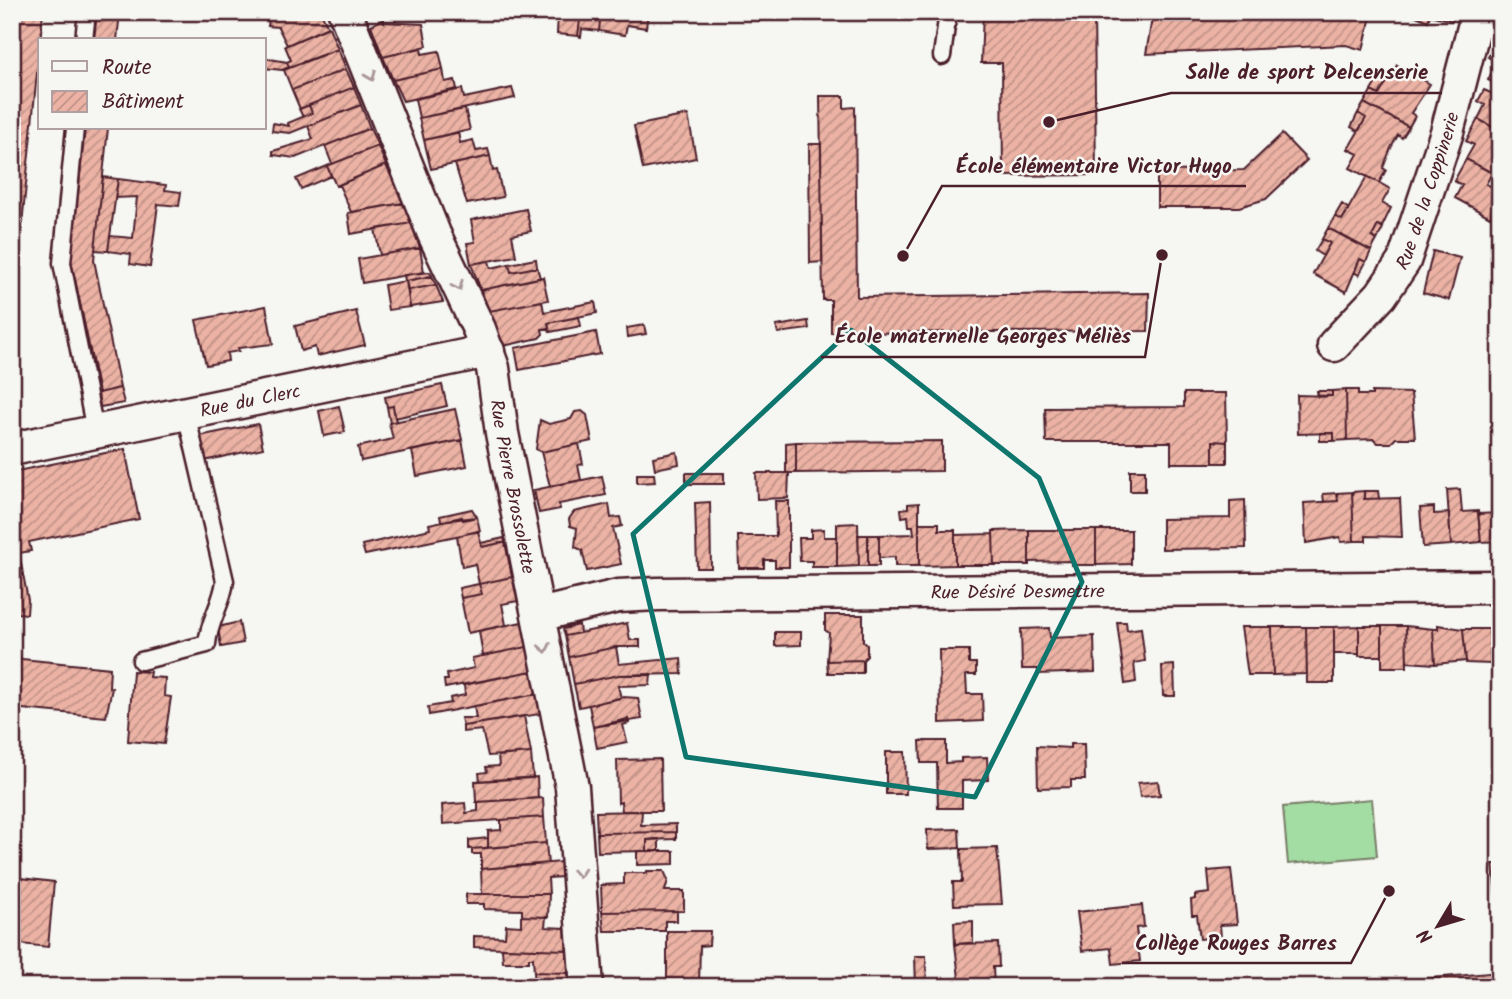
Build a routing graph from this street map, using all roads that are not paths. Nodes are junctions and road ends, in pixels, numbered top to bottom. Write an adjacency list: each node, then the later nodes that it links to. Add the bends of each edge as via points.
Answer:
1 (87, 12): 5 (lane)
2 (345, 12): 9 (street, Rue Pierre Brossolette, one-way to 9)
3 (948, 12): 6 (lane)
4 (1478, 12): 8 (street, Rue de la Coppinerie, via 1452,115 1404,261 1381,295)
5 (84, 38)
6 (942, 56)
7 (75, 130): 11 (lane, via 62,263)
8 (1334, 345)
9 (488, 351): 10 (street, Rue du Clerc); 14 (street, Rue Pierre Brossolette)
10 (186, 413): 11 (street, Rue du Clerc); 15 (lane, via 225,582 222,603 209,623 207,644)
11 (94, 431): 12 (street, Rue du Clerc)
12 (12, 449)
13 (1500, 587): 14 (street, Rue Désiré Desmettre, via 658,594 609,598)
14 (539, 615): 16 (street, Rue Pierre Brossolette, one-way to 16, via 572,787)
15 (141, 661)
16 (587, 987)

